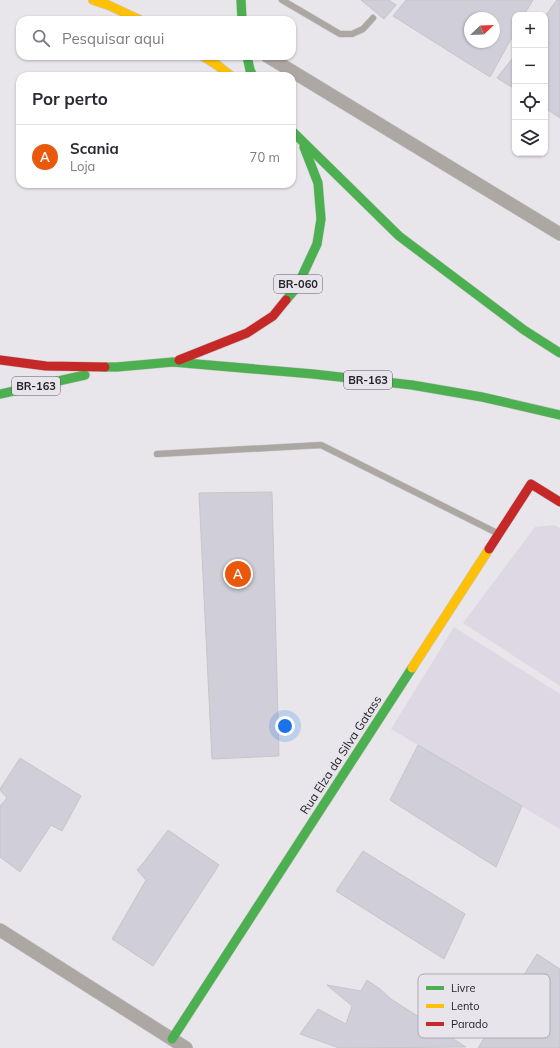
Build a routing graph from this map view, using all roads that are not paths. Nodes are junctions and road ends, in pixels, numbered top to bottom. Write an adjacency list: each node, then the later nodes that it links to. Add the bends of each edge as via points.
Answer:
1 (93, 0): 4 (main road)
2 (241, 0): 5 (main road)
3 (282, 0): 6 (lane, via 340,34 352,34 363,29)
4 (131, 16)
5 (242, 16)
6 (373, 18)
7 (210, 60): 10 (main road)
8 (247, 60): 11 (main road)
9 (274, 60): 12 (street)
10 (226, 72)
11 (251, 72)
12 (293, 72)
13 (296, 74): 16 (street)
14 (296, 135): 15 (main road)
15 (301, 140): 17 (main road, via 400,236 524,330); 19 (main road, BR-060, via 318,183 321,219 317,244 297,287 273,316 247,333)
16 (559, 233)
17 (560, 353)
18 (0, 360): 20 (main road, via 46,366)
19 (173, 362): 20 (main road, BR-163); 22 (main road, BR-163, via 313,374 412,386 482,397)
20 (117, 367): 21 (main road, BR-163)
21 (0, 394)
22 (560, 415)
23 (157, 454): 25 (lane, via 321,445)
24 (560, 502): 25 (main road, Rua Elza da Silva Gatass, via 530,484)
25 (498, 534): 27 (main road, Rua Elza da Silva Gatass)
26 (0, 930): 27 (street)
27 (172, 1039): 28 (street)
28 (186, 1048)

